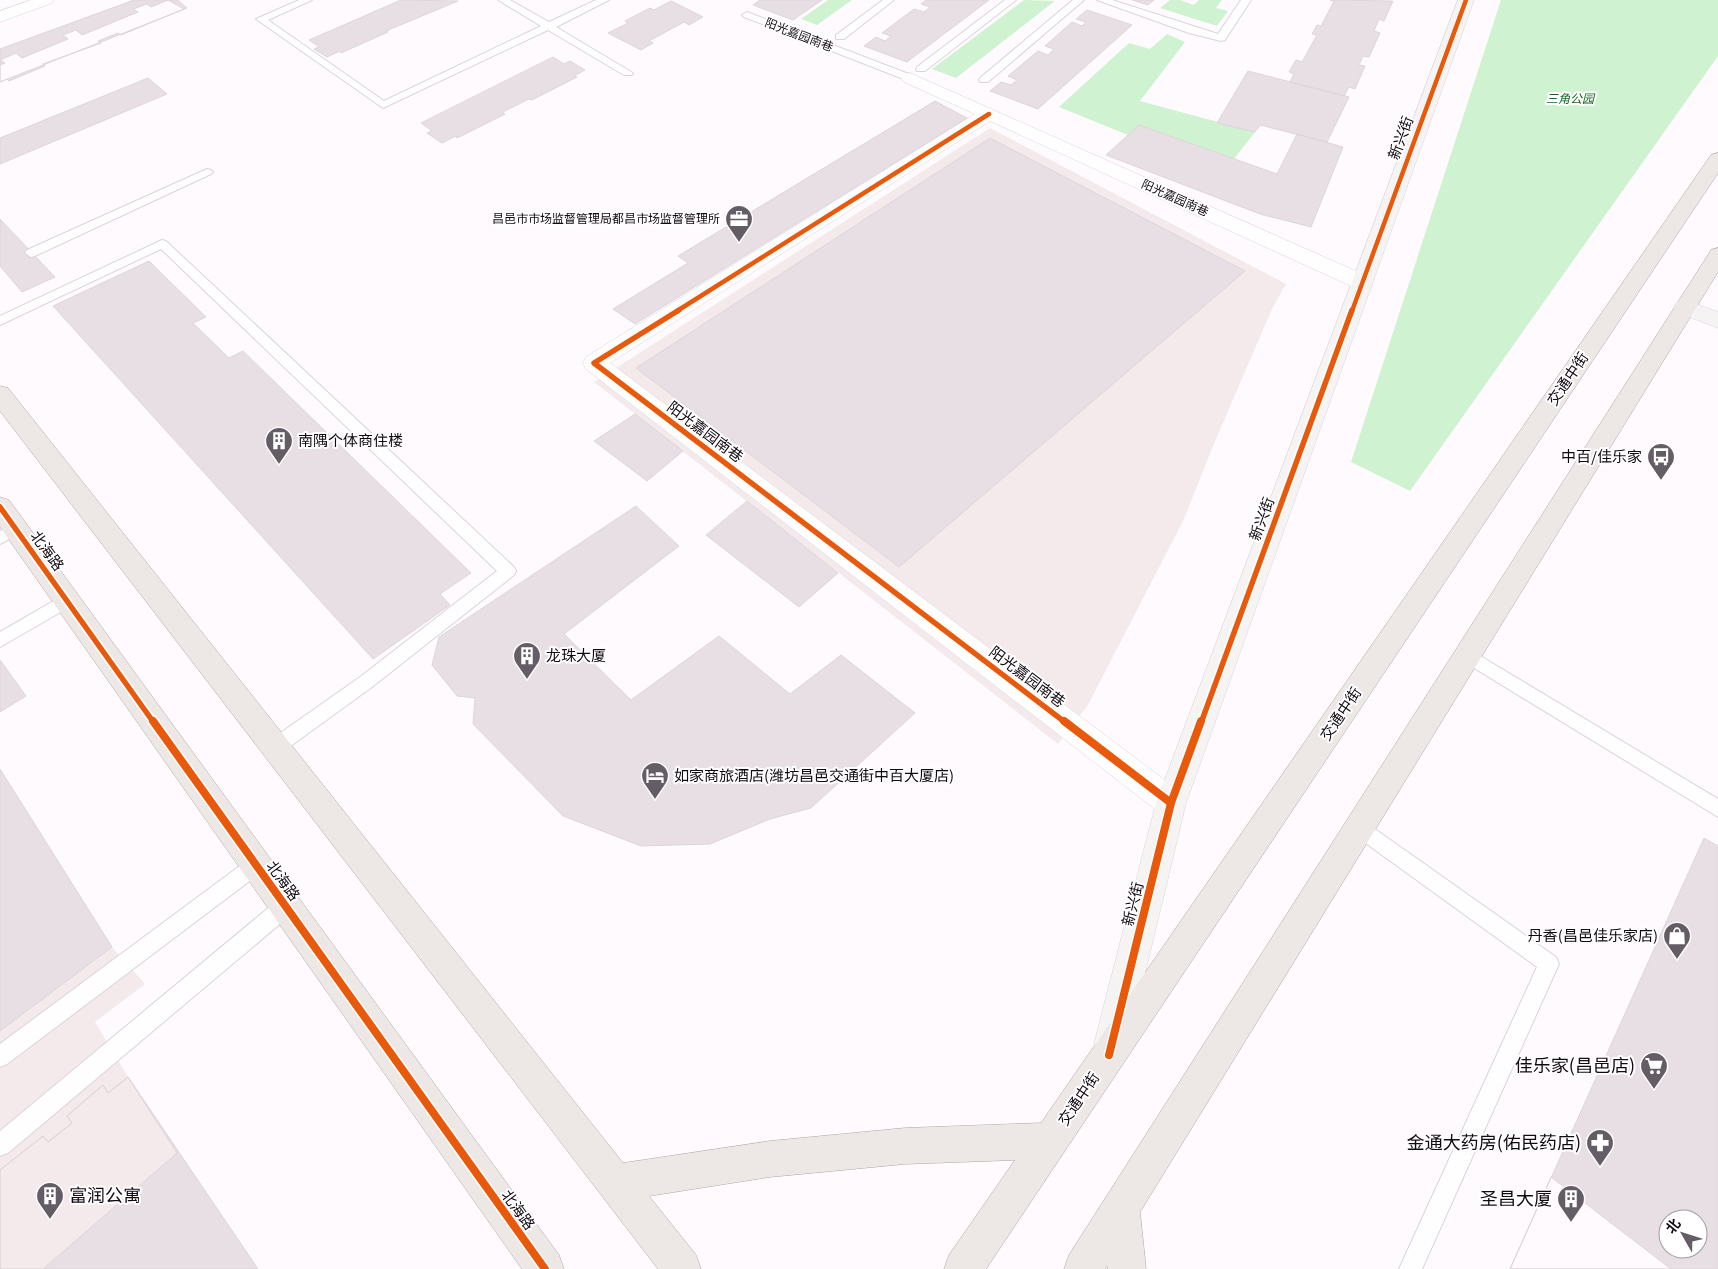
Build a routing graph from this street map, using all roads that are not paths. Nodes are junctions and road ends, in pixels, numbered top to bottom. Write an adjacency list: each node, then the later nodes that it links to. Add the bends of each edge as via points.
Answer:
1 (46, 0): 12 (street)
2 (306, 0): 13 (lane, via 261,19 383,105)
3 (502, 0): 13 (lane)
4 (604, 0): 13 (lane)
5 (889, 0): 14 (lane)
6 (1011, 0): 16 (lane)
7 (1079, 0): 17 (lane)
8 (1102, 0): 9 (lane, via 1221,38)
9 (1246, 0)
10 (1466, 0): 23 (street, 新兴街)
11 (747, 15): 16 (lane, 阳光嘉园南巷)
12 (0, 17)
13 (548, 27): 15 (lane)
14 (840, 37)
15 (628, 73)
16 (915, 74): 18 (street, 阳光嘉园南巷)
17 (984, 80)
18 (989, 114): 23 (street, 阳光嘉园南巷); 33 (street, 阳光嘉园南巷, via 594,363)
19 (1718, 159): 38 (main road, 交通中街)
20 (207, 172): 21 (lane)
21 (31, 253)
22 (1718, 255): 24 (main road)
23 (1361, 282): 33 (street, 新兴街)
24 (1685, 307): 26 (street); 31 (main road)
25 (0, 321): 32 (lane, via 162,244 508,572 366,682)
26 (1718, 321)
27 (0, 394): 32 (main road)
28 (5, 525): 29 (main road, 北海路)
29 (67, 600): 30 (lane); 36 (main road, 北海路)
30 (0, 640)
31 (1467, 655): 34 (lane); 35 (main road)
32 (275, 746): 42 (main road)
33 (1171, 803): 38 (street, 新兴街)
34 (1718, 809)
35 (1359, 828): 43 (main road); 49 (lane, via 1550,964)
36 (256, 865): 37 (main road, 北海路); 39 (lane)
37 (286, 906): 41 (lane); 44 (main road, 北海路)
38 (1109, 1055): 40 (main road, 交通中街)
39 (0, 1057)
40 (1050, 1141): 42 (main road, via 896,1147 770,1159); 46 (main road, 交通中街)
41 (0, 1145)
42 (615, 1183): 45 (main road)
43 (1122, 1207): 47 (main road); 48 (main road)
44 (545, 1269)
45 (682, 1269)
46 (963, 1269)
47 (1083, 1269)
48 (1127, 1269)
49 (1410, 1269)

